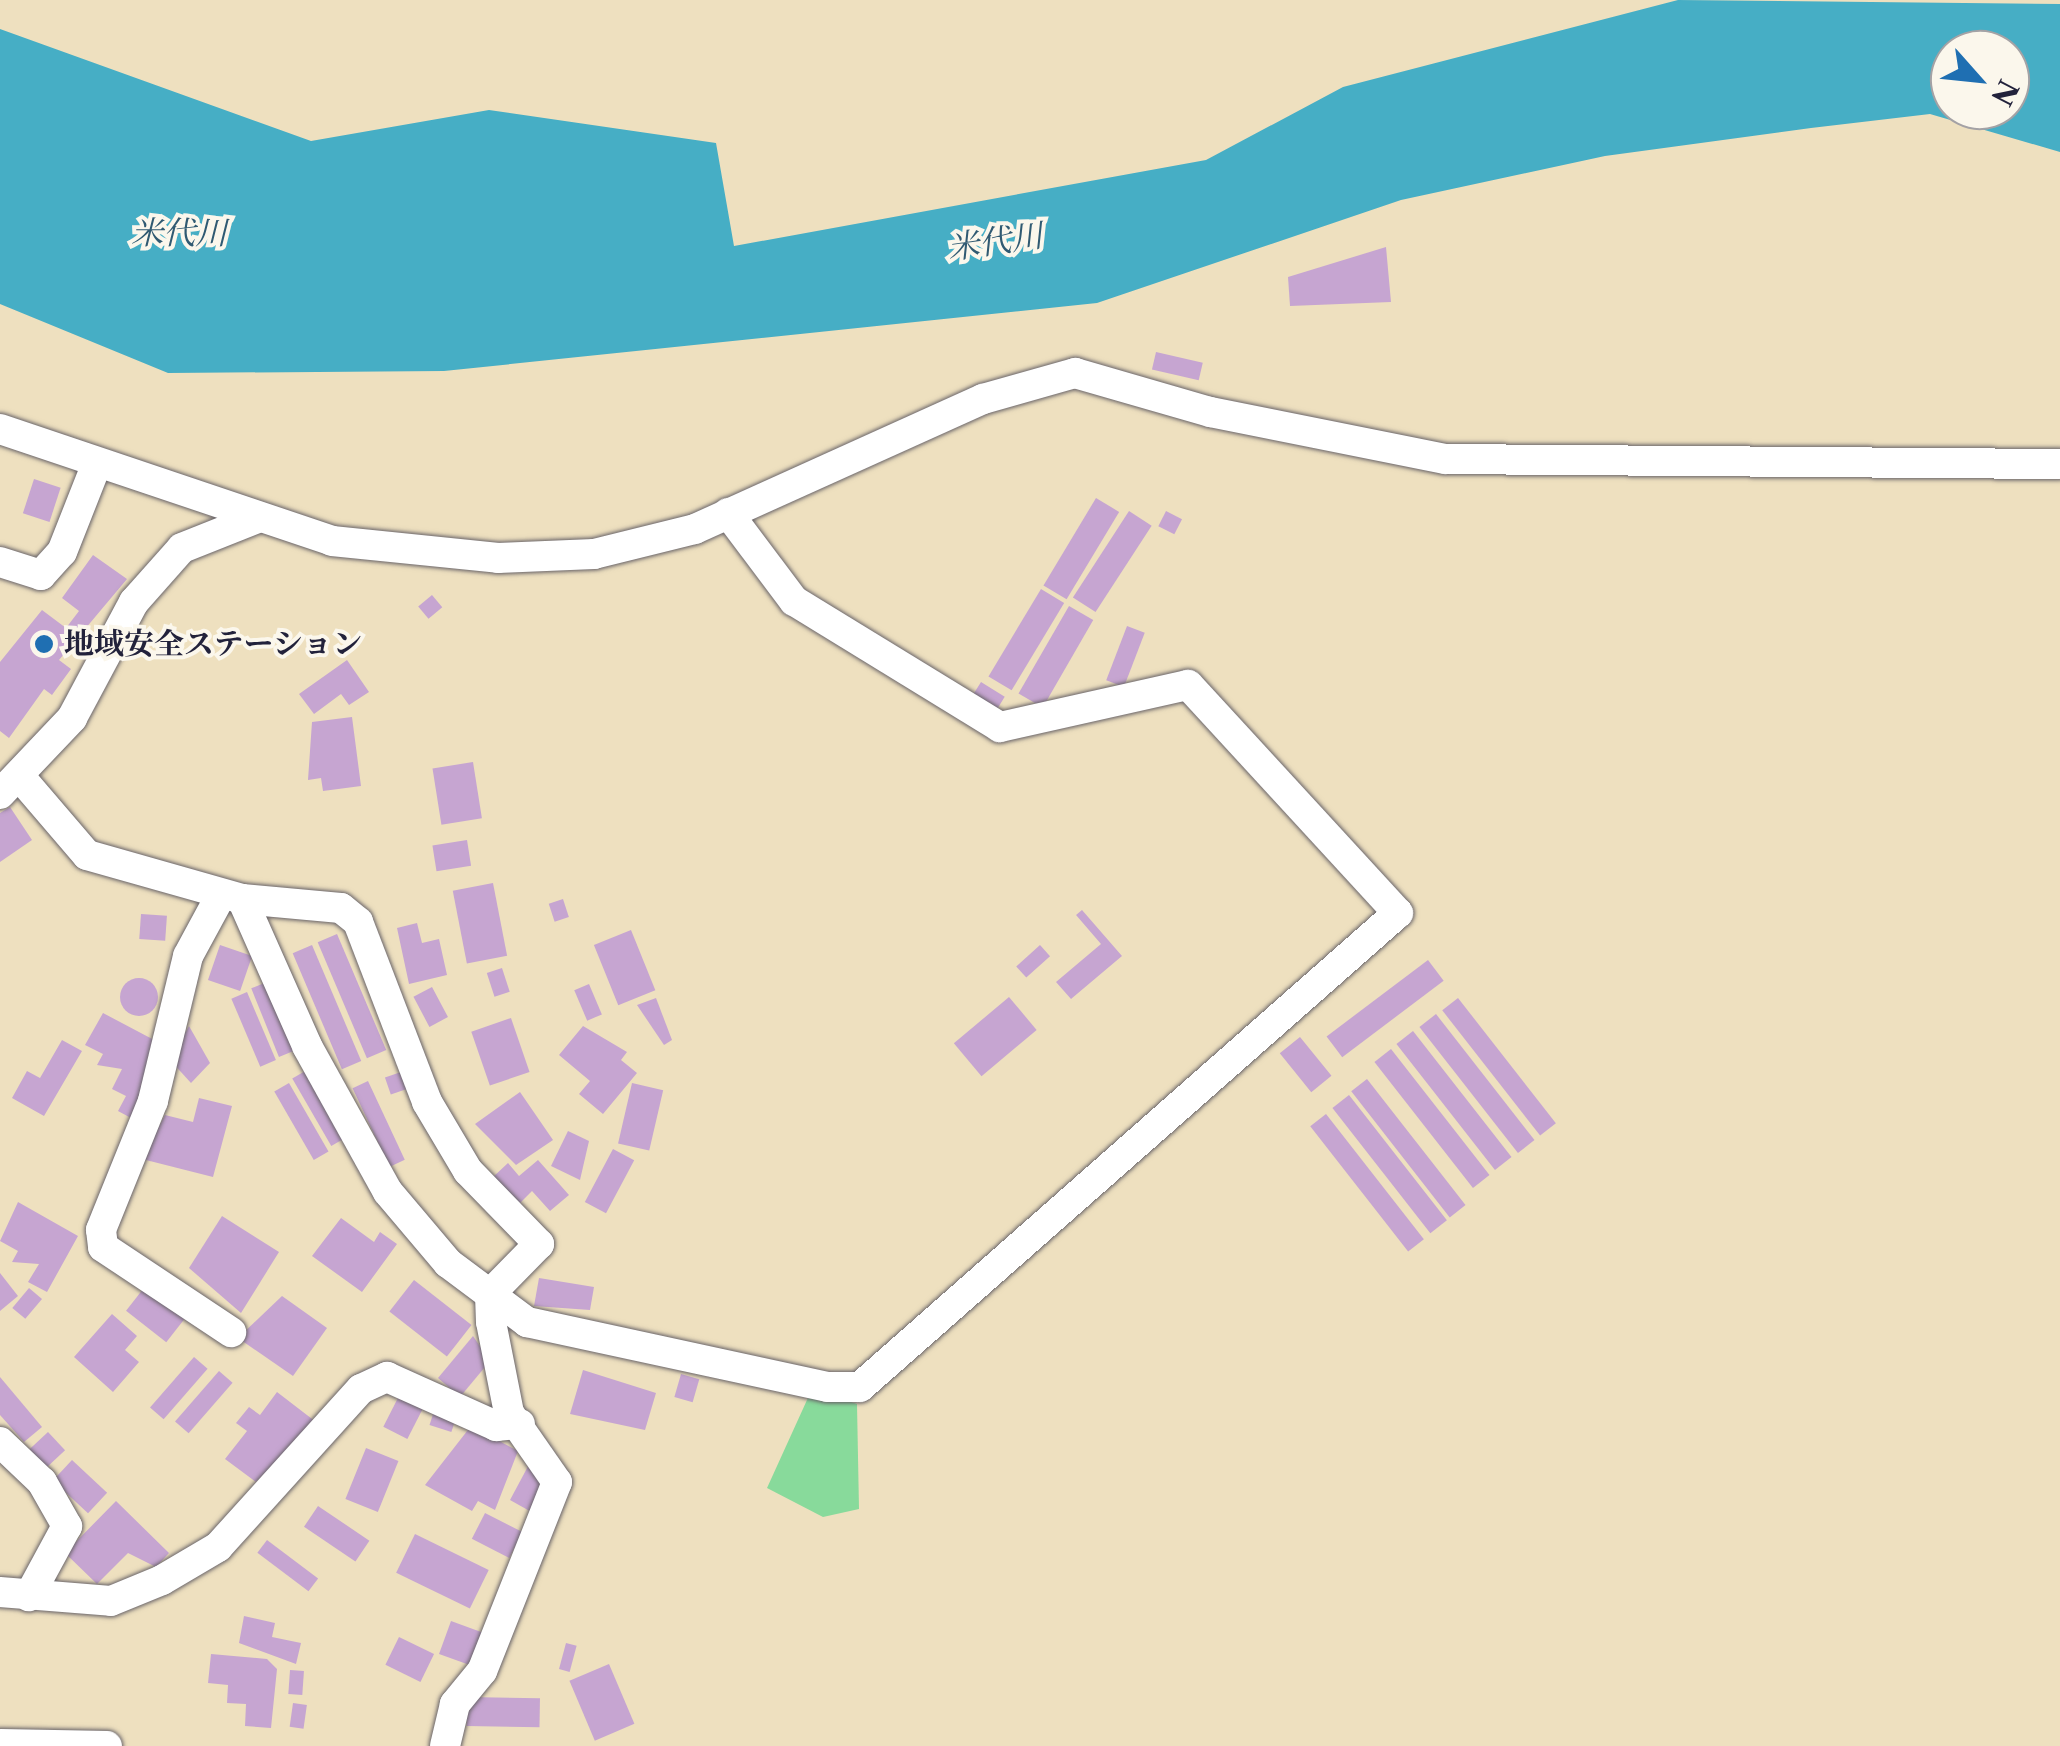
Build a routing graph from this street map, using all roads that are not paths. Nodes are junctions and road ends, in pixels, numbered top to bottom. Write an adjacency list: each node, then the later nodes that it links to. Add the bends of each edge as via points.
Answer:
1 (0, 429): 2 (street)
2 (97, 463): 5 (street); 6 (street, via 62,552 41,575)
3 (2060, 464): 4 (street, via 1445,459 1210,412 1074,373 983,399)
4 (728, 514): 5 (street, via 594,554 498,558 332,541); 9 (street, via 794,601 1000,727 1188,685 1398,913 860,1387 527,1322)
5 (254, 519): 7 (street, via 182,548 134,602 72,718)
6 (0, 562)
7 (10, 786): 8 (street, via 87,855)
8 (232, 897): 9 (street, via 388,1192 448,1263); 9 (street, via 341,908 358,922 427,1102 468,1170 539,1244); 10 (street, via 188,956 153,1101 101,1230 103,1247)
9 (490, 1294): 11 (street, via 509,1412)
10 (232, 1332)
11 (520, 1424): 13 (street, via 496,1426 387,1377 362,1390 218,1548 111,1601); 16 (street, via 558,1482 482,1670 455,1704)
12 (0, 1442): 13 (street, via 42,1482 67,1526)
13 (15, 1594)
14 (0, 1744): 15 (street)
15 (107, 1746)
16 (445, 1746)

